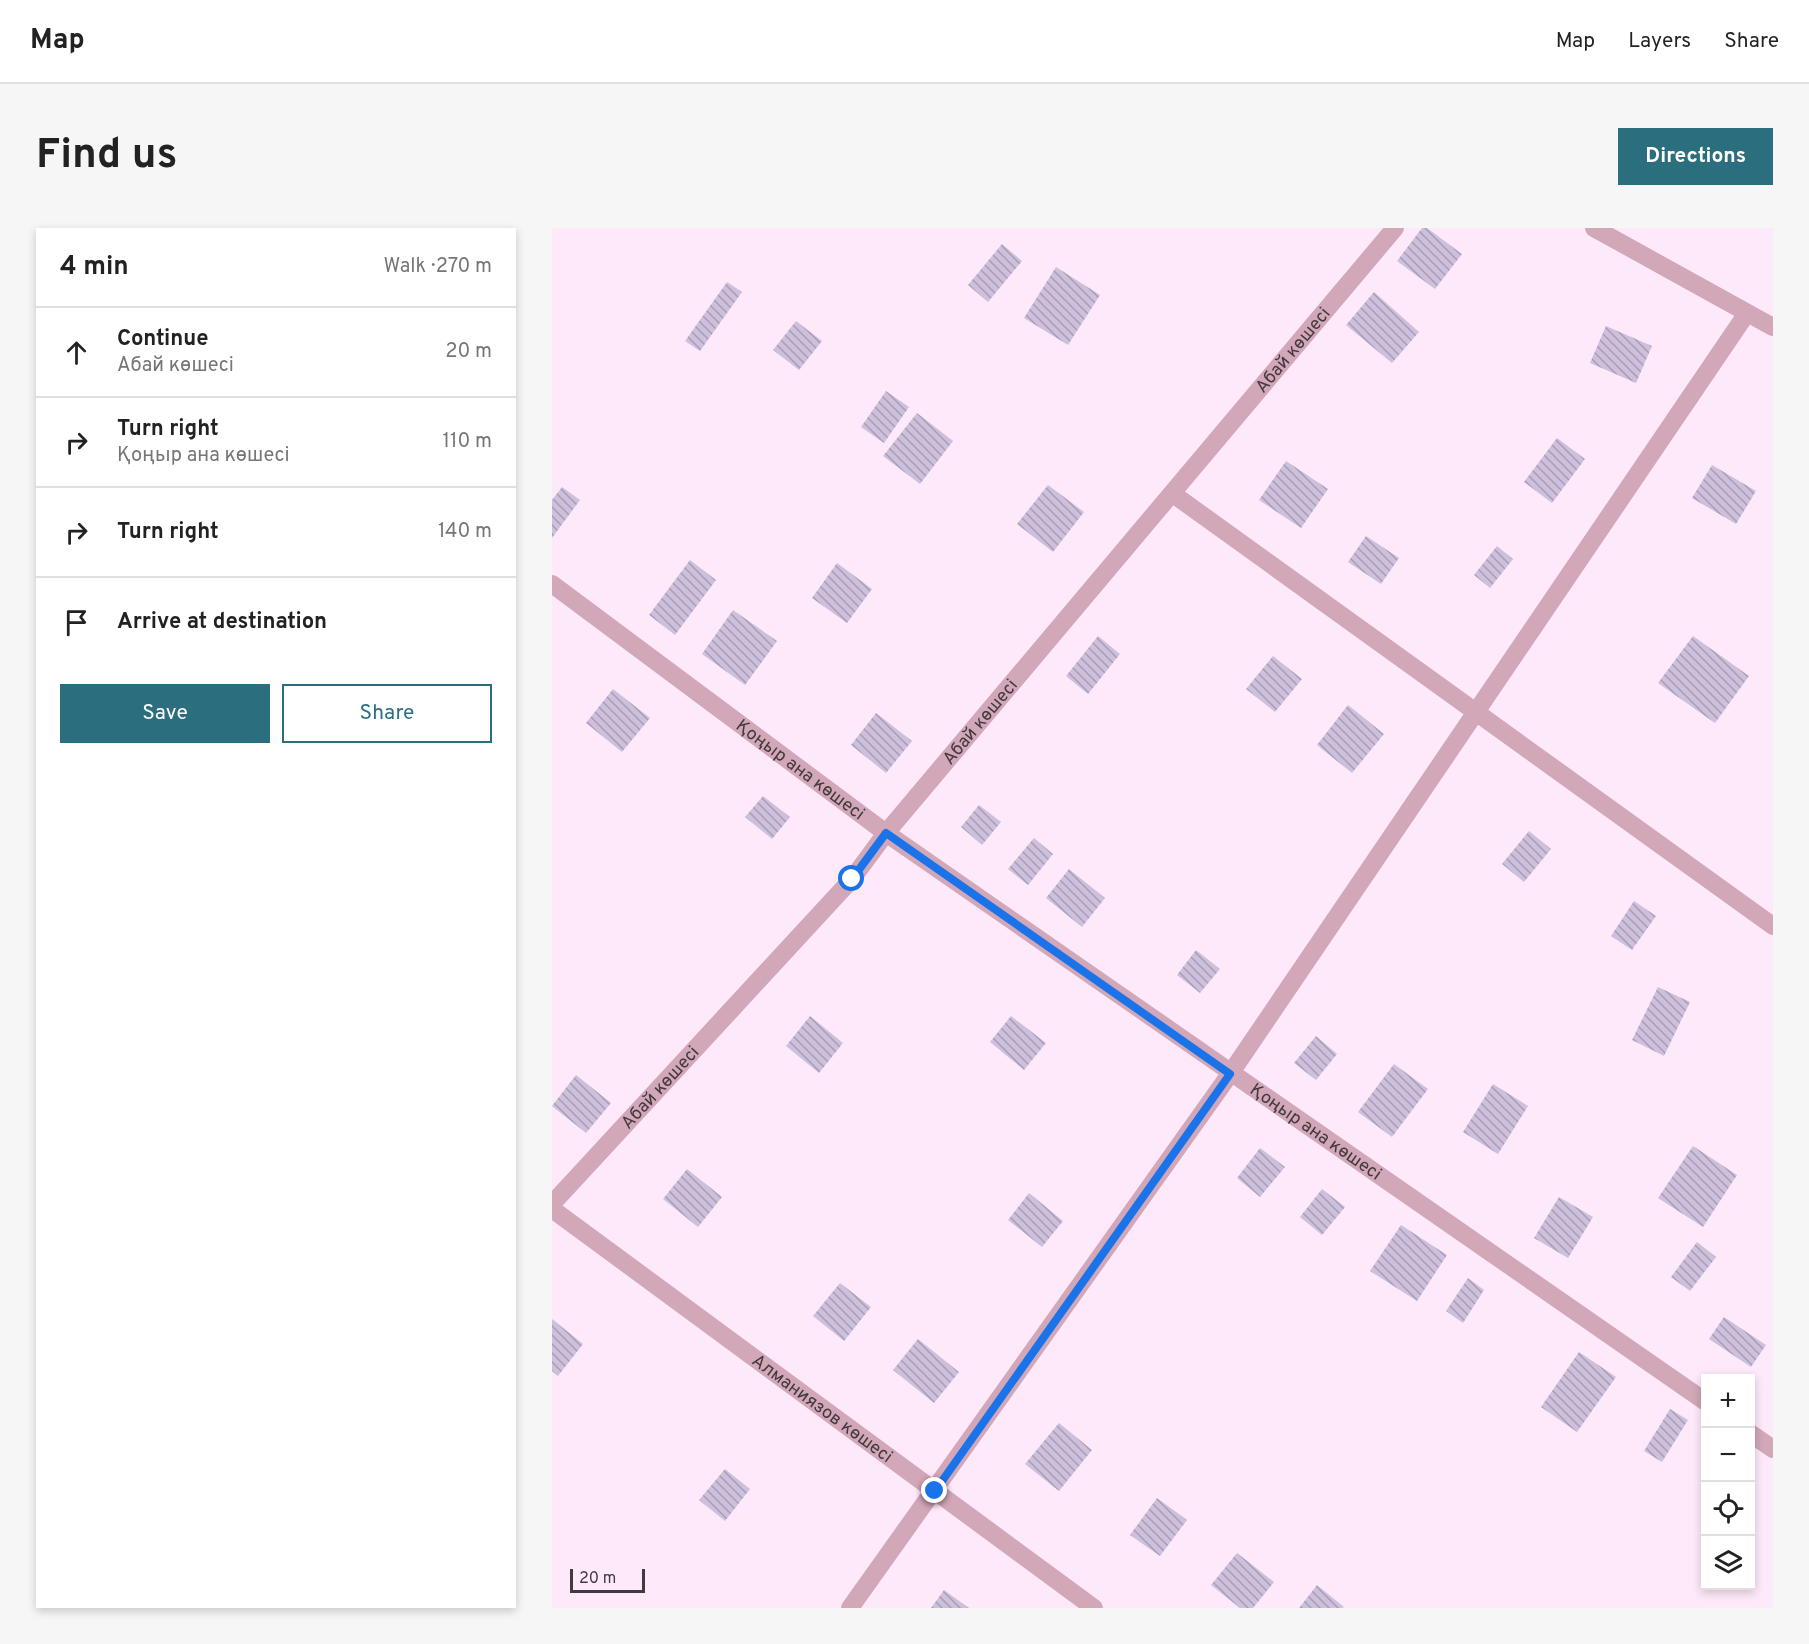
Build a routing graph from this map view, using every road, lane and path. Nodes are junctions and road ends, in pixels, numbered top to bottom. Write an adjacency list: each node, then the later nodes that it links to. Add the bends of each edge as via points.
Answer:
1 (1395, 228): 5 (street, Абай көшесі)
2 (1594, 228): 3 (street)
3 (1747, 313): 4 (street); 7 (street)
4 (1773, 327)
5 (1173, 494): 7 (street); 8 (street, Абай көшесі)
6 (552, 584): 8 (street, Қоңыр ана көшесі)
7 (1475, 713): 9 (street); 10 (street)
8 (886, 833): 10 (street, Қоңыр ана көшесі); 11 (street, Абай көшесі, via 852,879)
9 (1773, 926)
10 (1230, 1074): 13 (street, Қоңыр ана көшесі); 16 (street)
11 (552, 1204)
12 (552, 1209): 16 (street, Алманиязов көшесі)
13 (1701, 1399)
14 (1755, 1436): 15 (street)
15 (1773, 1449)
16 (935, 1491): 17 (street); 18 (street, Алманиязов көшесі)
17 (850, 1608)
18 (1094, 1608)

